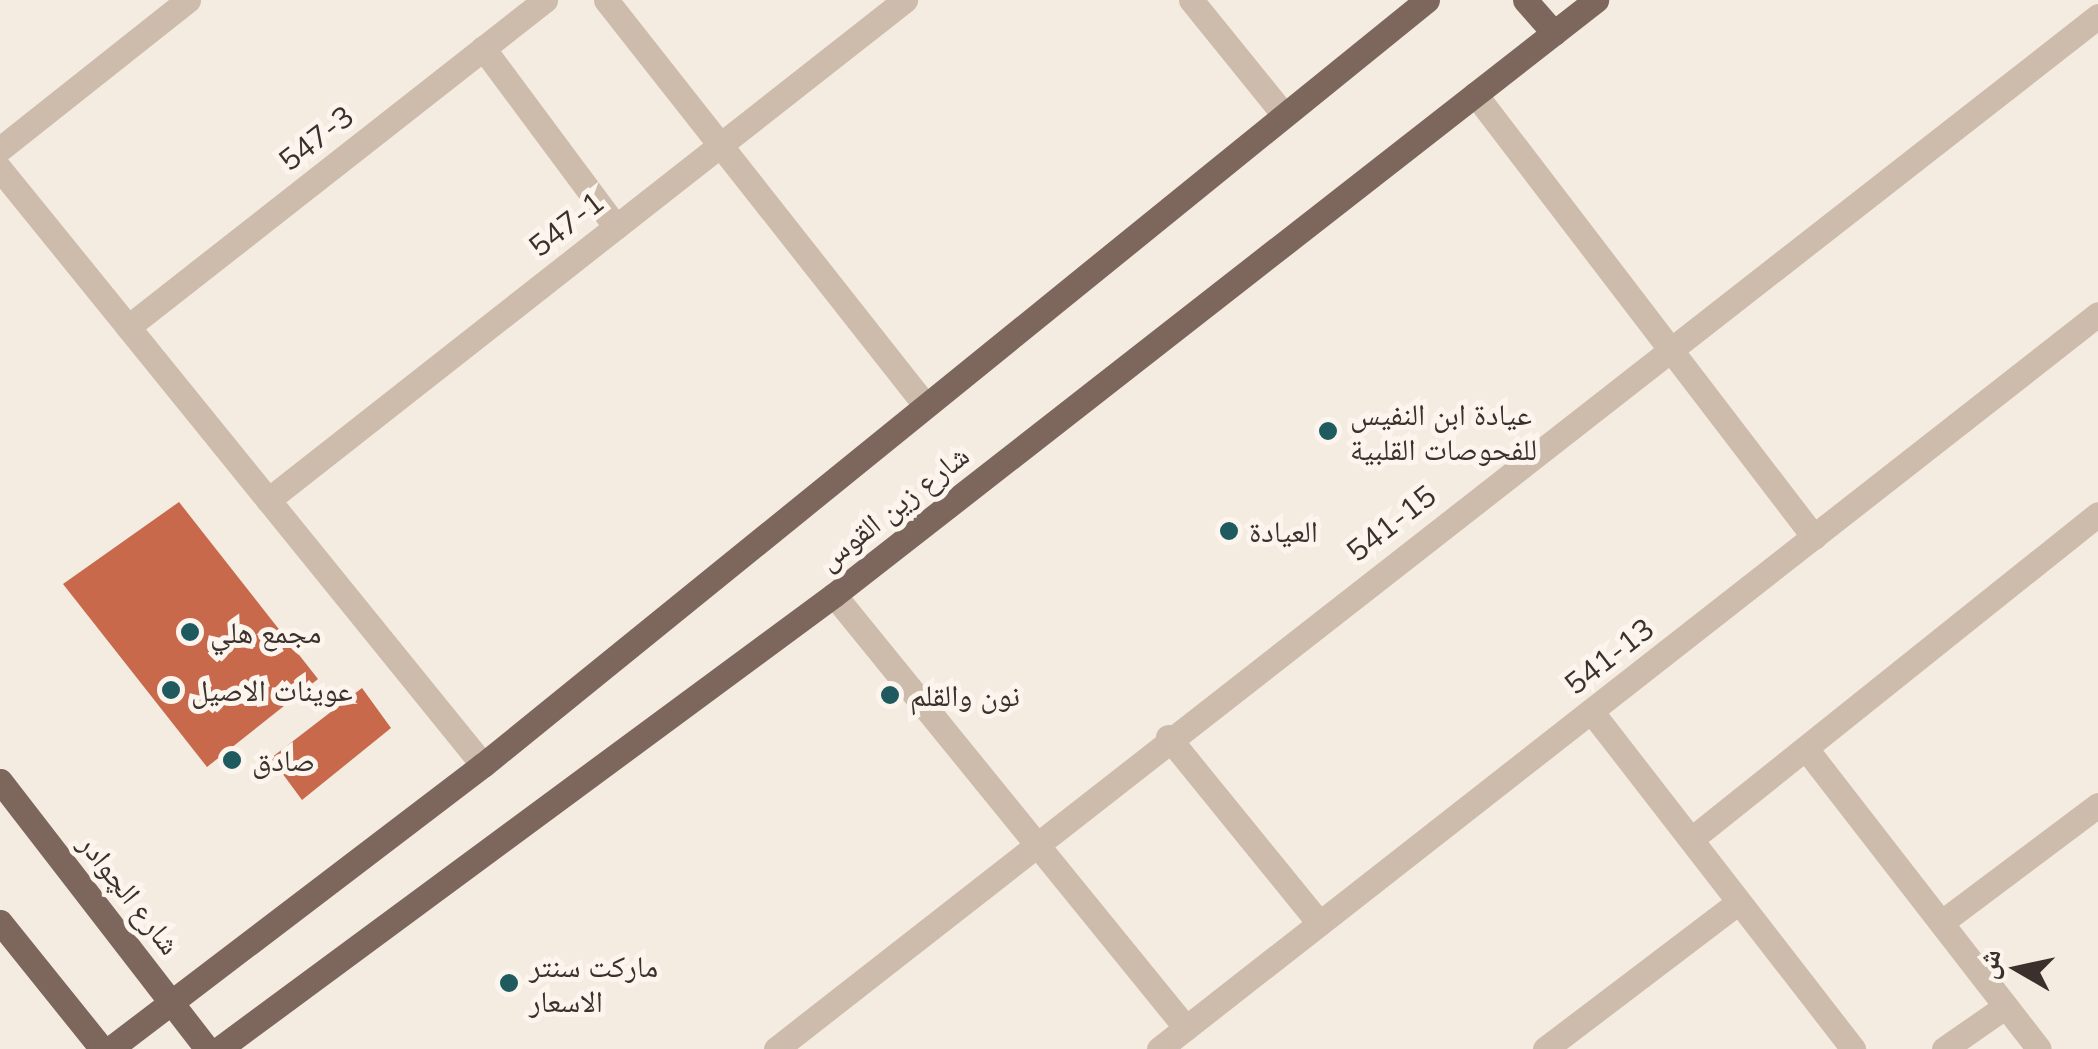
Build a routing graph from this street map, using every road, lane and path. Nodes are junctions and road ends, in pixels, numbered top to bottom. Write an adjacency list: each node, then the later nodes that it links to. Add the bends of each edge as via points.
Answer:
1 (188, 0): 15 (street)
2 (545, 0): 11 (street, 547-3)
3 (606, 0): 14 (street)
4 (905, 0): 14 (street, 547-1)
5 (1191, 0): 13 (street)
6 (1427, 0): 13 (main road, شارع زين القوس)
7 (1525, 0): 10 (main road)
8 (1596, 0): 10 (main road, شارع زين القوس)
9 (2098, 16): 20 (street, 541-15)
10 (1554, 32): 12 (main road, شارع زين القوس)
11 (483, 48): 17 (street); 19 (street, 547-3)
12 (1475, 94): 20 (street); 25 (main road, شارع زين القوس)
13 (1284, 115): 21 (main road, شارع زين القوس)
14 (720, 145): 17 (street, 547-1); 21 (street)
15 (0, 148)
16 (0, 170): 19 (street)
17 (616, 226): 22 (street, 547-1)
18 (2098, 314): 24 (street, 541-13)
19 (128, 327): 22 (street)
20 (1669, 348): 24 (street); 27 (street, 541-15)
21 (924, 404): 29 (main road, شارع زين القوس)
22 (268, 500): 29 (street)
23 (2098, 514): 28 (street)
24 (1814, 537): 26 (street, 541-13)
25 (834, 595): 33 (street); 44 (main road, شارع زين القوس)
26 (1591, 711): 32 (street); 37 (street, 541-13)
27 (1168, 737): 33 (street, 541-15); 37 (street)
28 (1807, 750): 32 (street); 36 (street)
29 (483, 765): 38 (main road, شارع زين القوس)
30 (0, 781): 38 (main road, شارع الچوادر)
31 (2098, 805): 36 (street)
32 (1694, 836): 34 (street)
33 (1034, 840): 40 (street); 45 (street, 541-15)
34 (1736, 904): 47 (street); 48 (street)
35 (0, 922): 41 (main road)
36 (1942, 922): 39 (street)
37 (1320, 923): 40 (street, 541-13)
38 (172, 1002): 42 (main road, شارع زين القوس); 43 (main road, شارع الچوادر)
39 (2006, 1006): 49 (street); 50 (street)
40 (1186, 1028): 46 (street, 541-13)
41 (102, 1049)
42 (110, 1049)
43 (207, 1049)
44 (219, 1049)
45 (776, 1049)
46 (1159, 1049)
47 (1545, 1049)
48 (1854, 1049)
49 (1944, 1049)
50 (2039, 1049)

